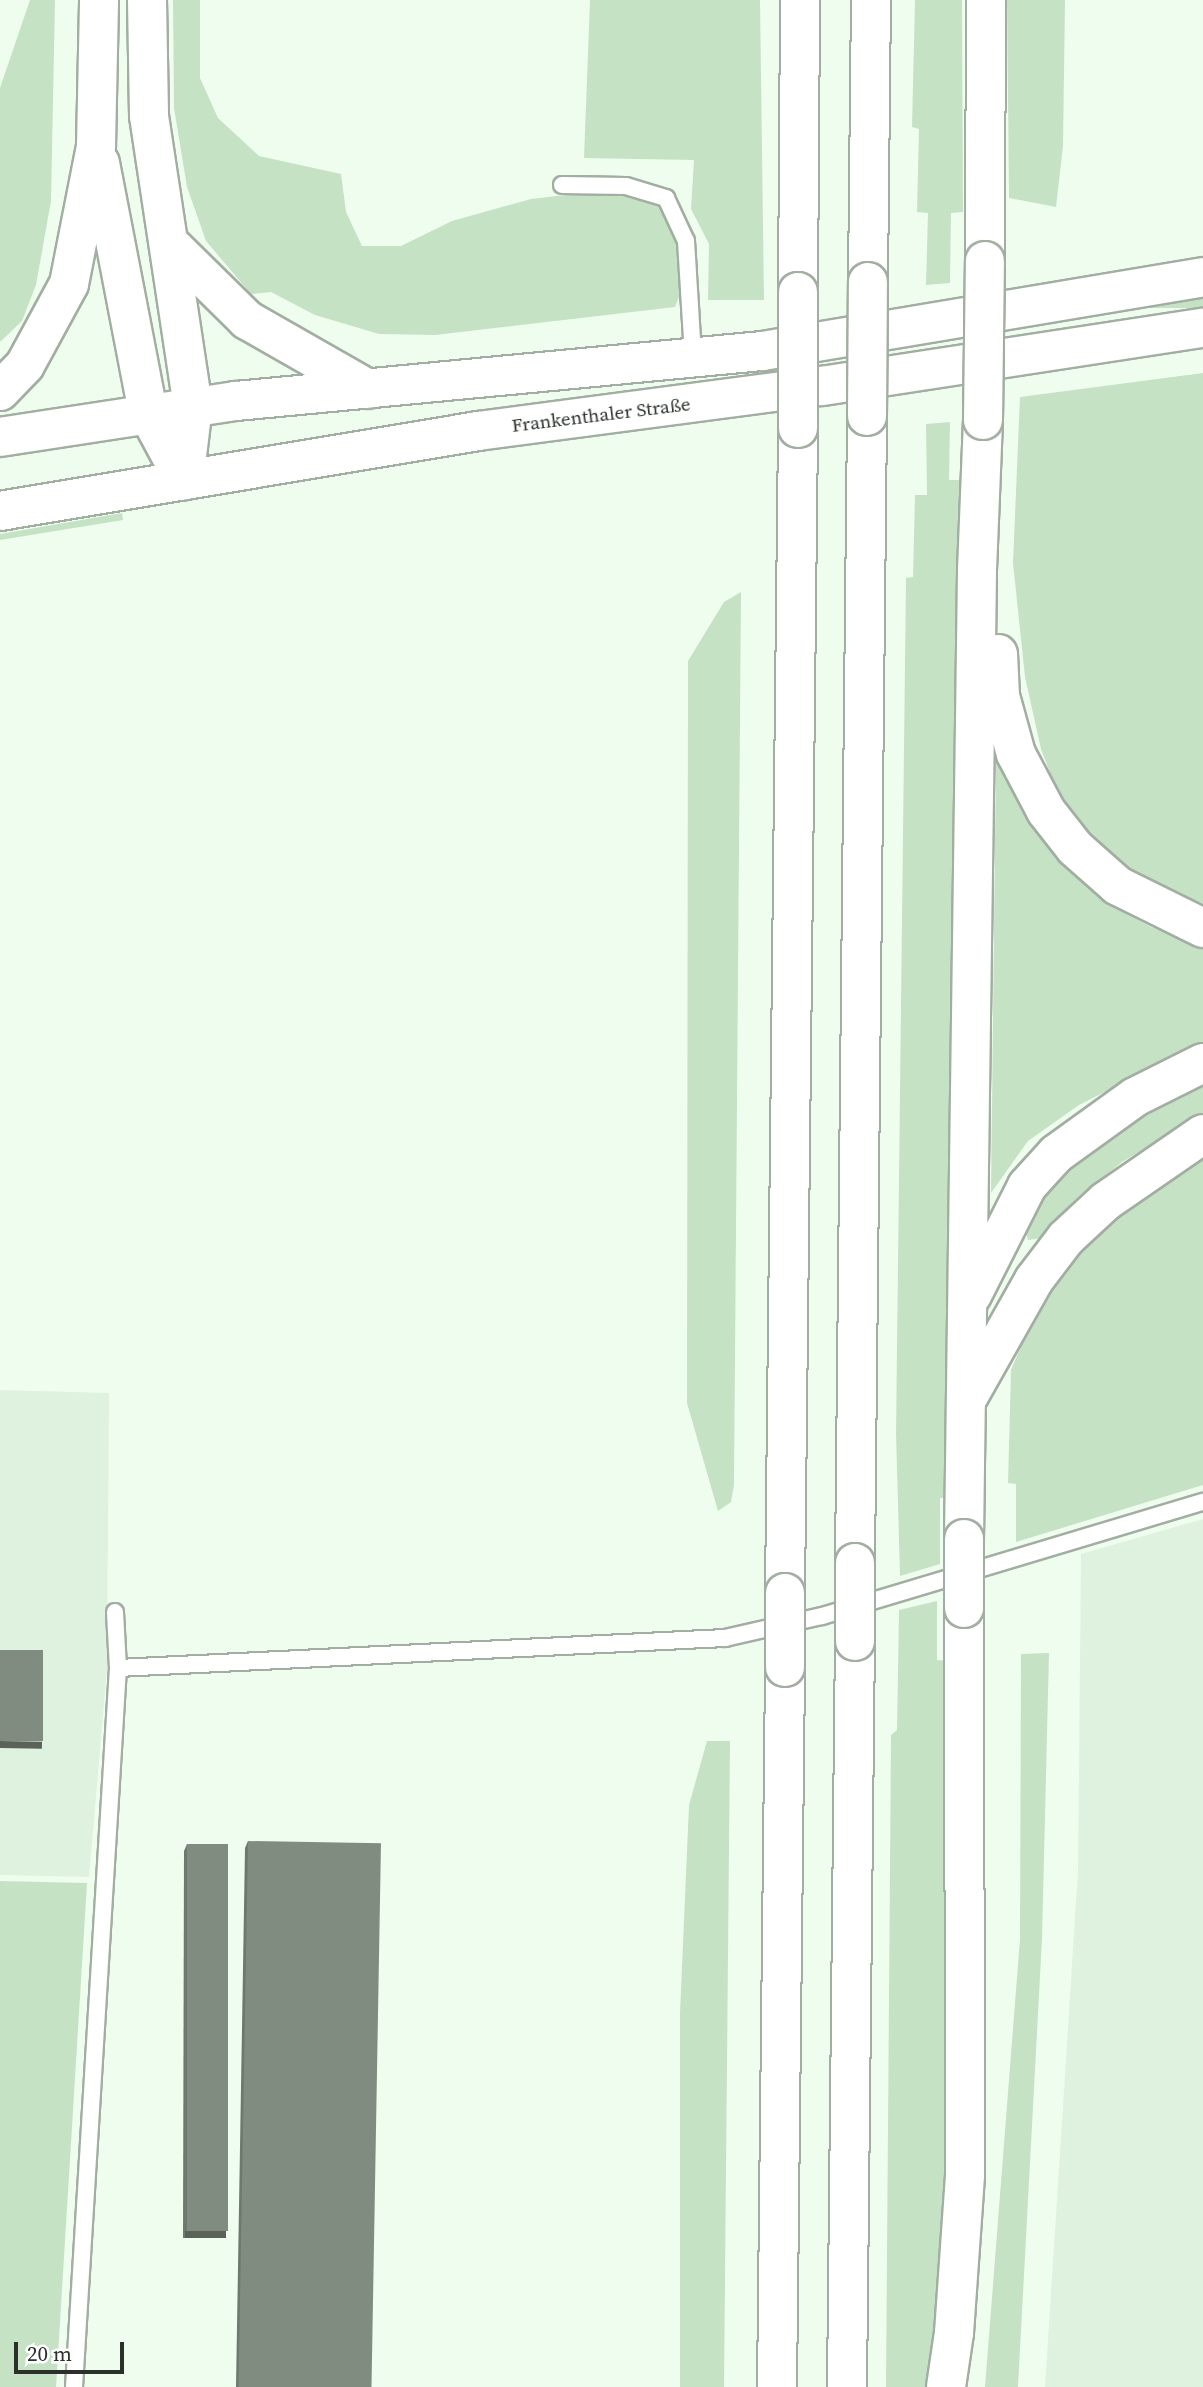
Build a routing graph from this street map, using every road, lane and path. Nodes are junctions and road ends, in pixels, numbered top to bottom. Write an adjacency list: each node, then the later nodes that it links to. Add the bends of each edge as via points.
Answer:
1 (99, 0): 6 (main road)
2 (147, 0): 8 (main road, via 149,116)
3 (800, 0): 29 (main road, bridge)
4 (871, 0): 30 (main road, bridge)
5 (986, 0): 18 (main road, bridge)
6 (96, 146): 13 (main road, via 69,284 25,365); 15 (main road)
7 (562, 185): 11 (lane, via 626,186 666,198 686,241)
8 (169, 243): 12 (main road, via 247,320); 14 (main road)
9 (1203, 277): 11 (main road, via 762,351)
10 (1203, 328): 17 (main road, Frankenthaler Straße, via 822,386 478,431)
11 (693, 357): 12 (main road)
12 (368, 389): 14 (main road)
13 (0, 391)
14 (193, 406): 15 (main road); 17 (main road)
15 (148, 413): 16 (main road); 17 (main road)
16 (0, 438)
17 (184, 480): 19 (main road, Frankenthaler Straße)
18 (982, 495): 20 (main road, via 993,572 1000,696 1016,754 1033,791 1091,864 1147,904); 23 (main road, via 977,570)
19 (0, 510)
20 (1203, 928)
21 (1203, 1063): 23 (main road, via 1135,1097 1056,1154 1027,1186)
22 (1203, 1134): 24 (main road, via 1106,1200 1066,1238 1034,1280)
23 (967, 1306): 24 (main road)
24 (966, 1401): 31 (main road, bridge, via 965,2175)
25 (1203, 1502): 27 (lane, via 822,1616 725,1638)
26 (115, 1612): 27 (lane)
27 (118, 1668): 28 (lane)
28 (74, 2387)
29 (777, 2387)
30 (847, 2387)
31 (946, 2387)

